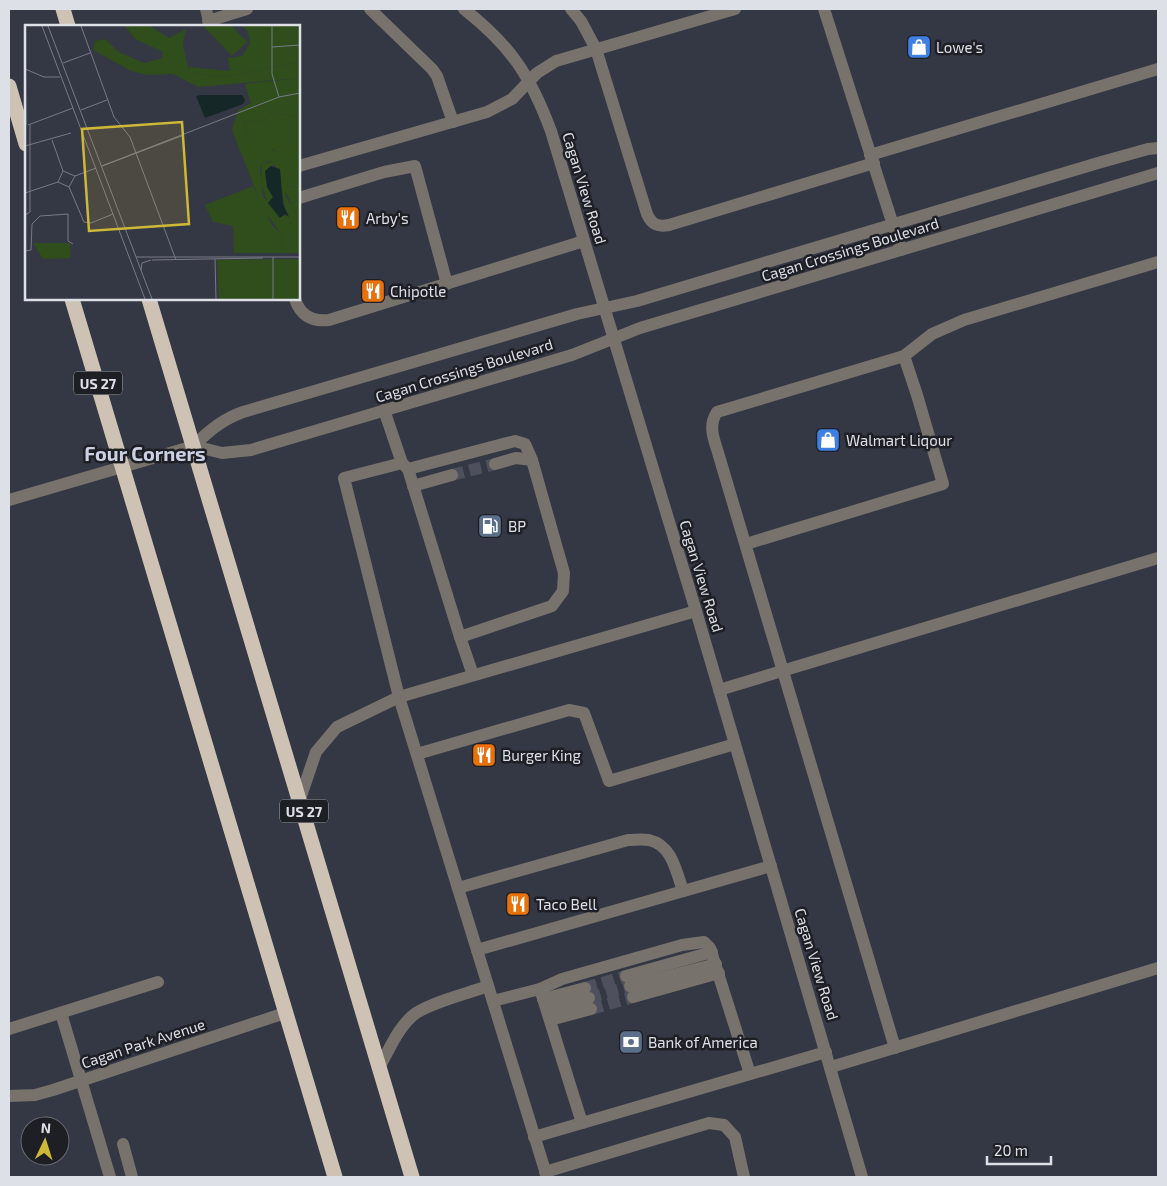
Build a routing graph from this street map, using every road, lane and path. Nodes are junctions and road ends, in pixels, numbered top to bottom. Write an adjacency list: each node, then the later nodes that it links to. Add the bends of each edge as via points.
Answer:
1 (63, 9): 9 (highway)
2 (247, 9): 8 (street)
3 (370, 9): 14 (street, via 438,76)
4 (464, 9): 12 (street, Cagan View Road, via 501,42)
5 (571, 9): 10 (street)
6 (735, 9): 10 (street)
7 (824, 9): 17 (street)
8 (208, 19)
9 (68, 25)
10 (596, 49): 12 (street, via 556,61); 17 (street, via 647,214 655,225 669,225)
11 (1158, 69): 17 (street)
12 (529, 80): 14 (street, via 512,99 487,112); 22 (street, Cagan View Road, via 551,131)
13 (9, 86): 15 (highway)
14 (453, 122): 18 (street)
15 (25, 141)
16 (1158, 148): 21 (street, Cagan Crossings Boulevard)
17 (872, 159): 21 (street)
18 (300, 166)
19 (1158, 172): 23 (street, Cagan Crossings Boulevard)
20 (300, 198): 25 (street, via 384,172 416,166)
21 (894, 225): 23 (street); 29 (street, Cagan Crossings Boulevard)
22 (584, 241): 25 (street); 29 (street, Cagan View Road)
23 (901, 250): 30 (street, Cagan Crossings Boulevard, via 640,328)
24 (1158, 262): 31 (street, via 964,320 932,334)
25 (447, 284): 28 (street, via 321,321 304,314)
26 (72, 300): 37 (highway, US 27)
27 (149, 300): 33 (highway, US 27)
28 (295, 300)
29 (604, 308): 30 (street, Cagan View Road); 33 (street, Cagan Crossings Boulevard, via 240,412 216,426)
30 (614, 339): 32 (street, Cagan Crossings Boulevard, via 572,355); 43 (street, Cagan View Road)
31 (904, 356): 41 (street, via 717,412 711,424 713,434); 41 (street, via 943,484)
32 (384, 410): 33 (street, Cagan Crossings Boulevard, via 251,450 222,453); 36 (street)
33 (194, 446): 37 (street); 51 (highway, US 27)
34 (532, 460): 35 (street, via 516,458); 36 (street, via 525,444 515,441); 44 (street, via 564,573 563,591 552,606)
35 (495, 464)
36 (405, 466): 39 (street); 48 (street, via 344,478)
37 (123, 467): 40 (street); 63 (highway, US 27)
38 (452, 475): 39 (street)
39 (413, 486): 44 (street)
40 (9, 500)
41 (746, 544): 45 (street)
42 (1158, 558): 45 (street)
43 (696, 611): 46 (street); 47 (street, Cagan View Road)
44 (460, 636): 46 (street)
45 (782, 670): 47 (street); 65 (street)
46 (473, 675): 48 (street)
47 (719, 690): 49 (street, Cagan View Road)
48 (399, 697): 50 (street); 51 (street, via 338,727 316,752)
49 (735, 744): 50 (street, via 608,781 584,713 569,710); 52 (street, Cagan View Road)
50 (417, 754): 53 (street)
51 (300, 799): 68 (highway, US 27)
52 (771, 866): 54 (street); 66 (street, Cagan View Road)
53 (458, 888): 54 (street, via 628,840 648,840 662,845 671,857); 55 (street)
54 (682, 891): 55 (street)
55 (477, 950): 59 (street)
56 (714, 959): 56 (street, via 630,986); 61 (street, via 704,942 682,945 562,980); 69 (street)
57 (1158, 968): 65 (street)
58 (158, 982): 62 (street)
59 (488, 986): 60 (street); 68 (street, via 415,1014 402,1028)
60 (493, 1001): 61 (street); 73 (street)
61 (545, 1004): 61 (street, via 588,998); 72 (street)
62 (62, 1013): 64 (street); 70 (street)
63 (285, 1013): 70 (street, Cagan Park Avenue); 78 (highway, US 27)
64 (9, 1029)
65 (895, 1048): 67 (street)
66 (826, 1052): 67 (street, Cagan View Road); 69 (street)
67 (831, 1067): 81 (street, Cagan View Road)
68 (379, 1068): 79 (highway, US 27)
69 (750, 1074): 72 (street)
70 (82, 1080): 71 (street, Cagan Park Avenue, via 35,1095); 76 (street)
71 (9, 1096)
72 (582, 1123): 73 (street)
73 (534, 1137): 75 (street)
74 (123, 1144): 77 (street)
75 (546, 1174): 80 (street, via 709,1124 724,1125 734,1137)
76 (110, 1177)
77 (132, 1177)
78 (335, 1177)
79 (412, 1177)
80 (744, 1177)
81 (862, 1177)

